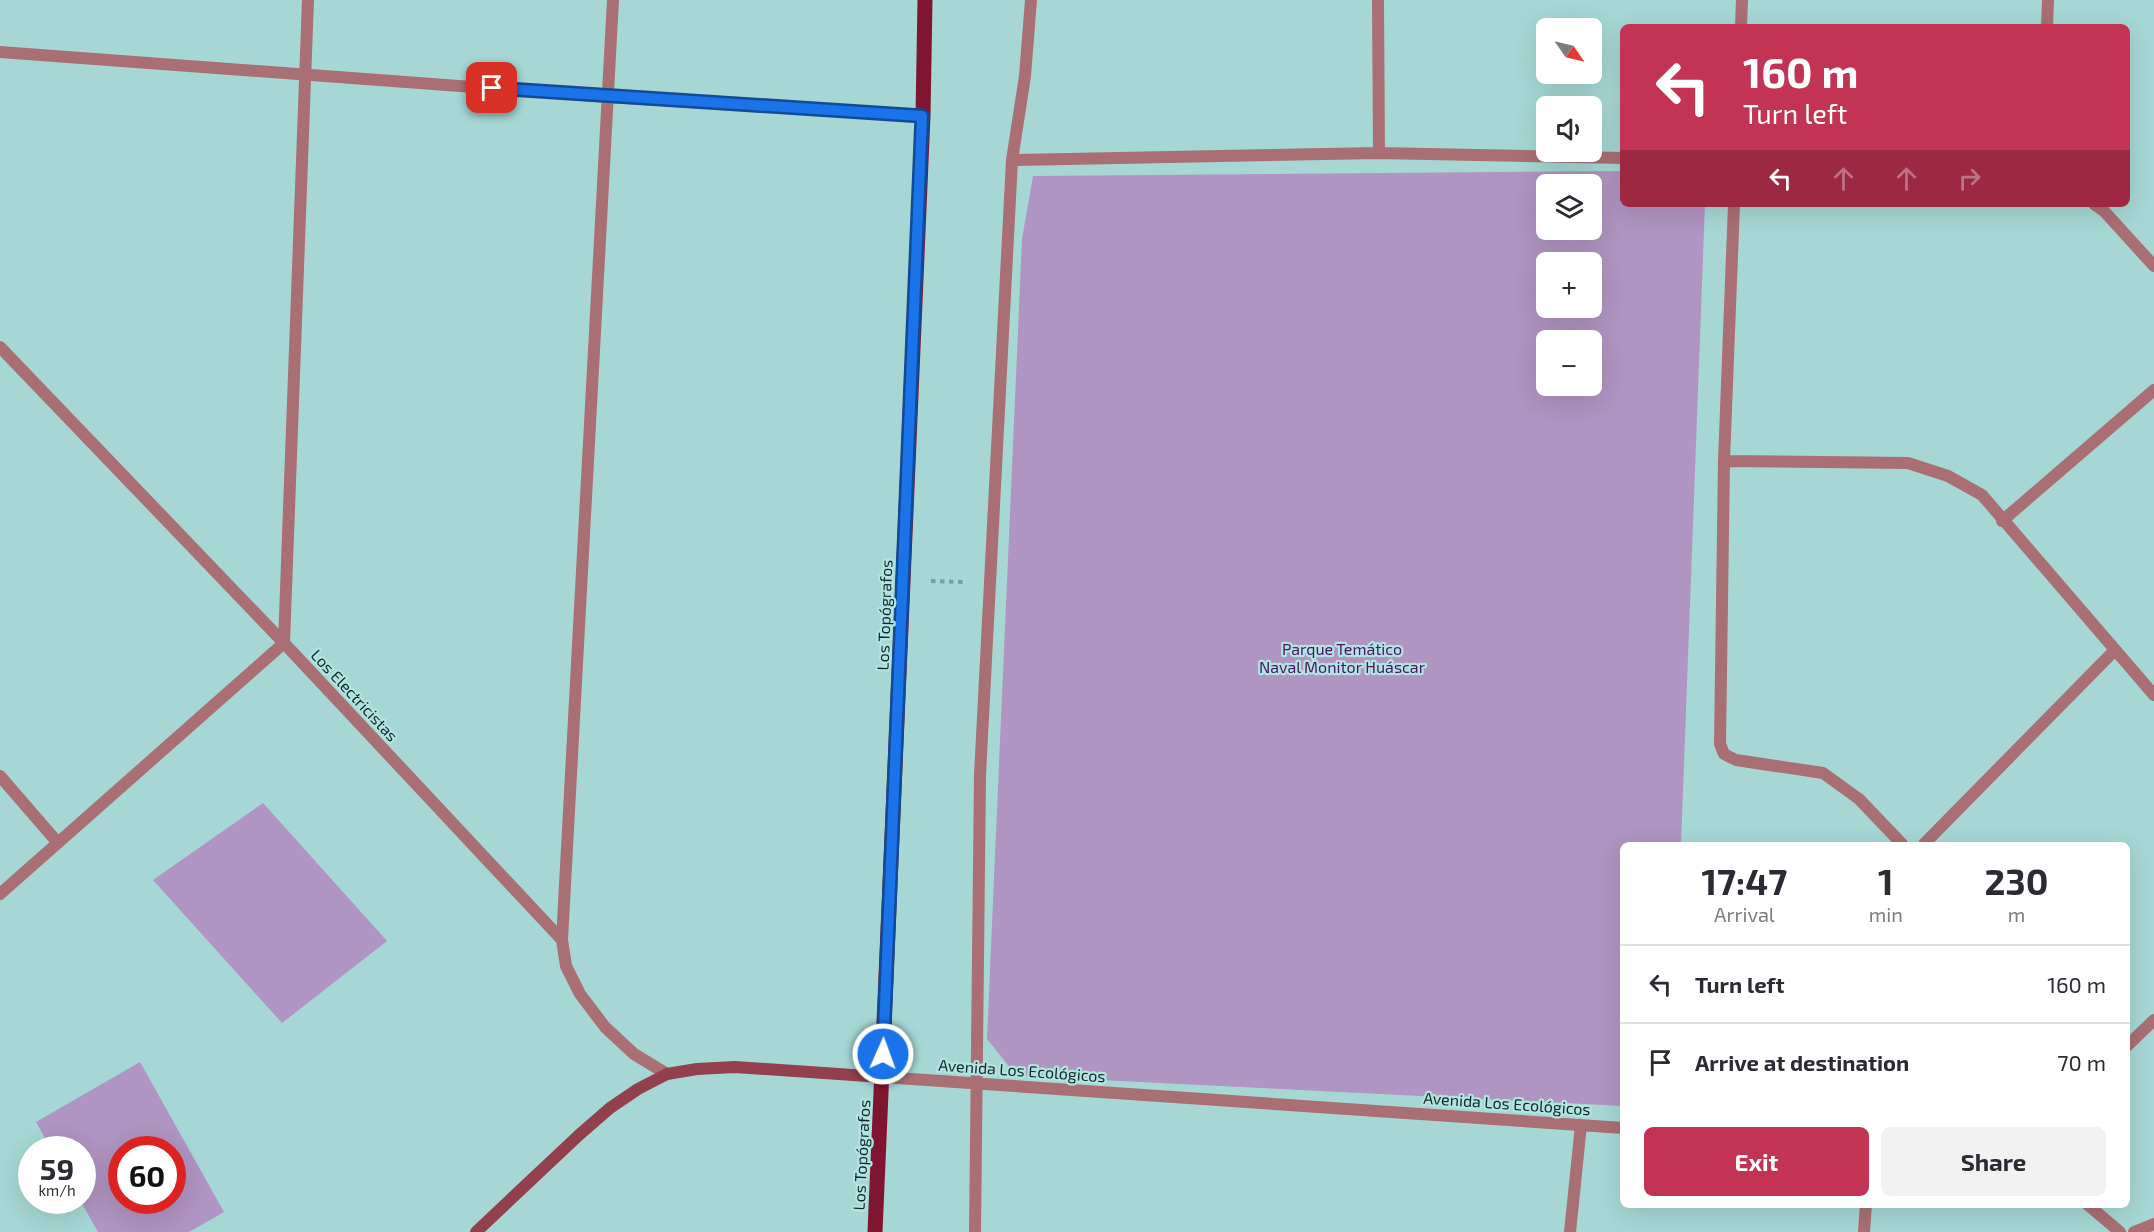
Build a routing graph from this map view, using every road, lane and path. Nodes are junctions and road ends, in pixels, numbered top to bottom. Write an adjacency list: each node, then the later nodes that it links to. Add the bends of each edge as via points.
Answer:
1 (308, 0): 11 (street)
2 (613, 0): 12 (street)
3 (925, 0): 13 (main road, Los Topógrafos)
4 (1030, 0): 16 (street, via 1025,76)
5 (1378, 0): 14 (street)
6 (1742, 0): 8 (street)
7 (2048, 0): 9 (street)
8 (1741, 24)
9 (2047, 24)
10 (0, 52): 11 (street)
11 (305, 74): 12 (street); 26 (street)
12 (609, 97): 13 (street); 34 (street)
13 (922, 116): 24 (main road, Los Topógrafos)
14 (1379, 153): 15 (street); 16 (street)
15 (1620, 158)
16 (1012, 160): 25 (street)
17 (1734, 207): 22 (street)
18 (2098, 207): 19 (street)
19 (2154, 266)
20 (0, 347): 26 (street, Los Electricistas)
21 (2154, 390): 23 (street)
22 (1724, 461): 23 (street, via 1908,463 1948,476 1982,495); 30 (street, via 1720,744 1724,754 1736,760 1823,773 1859,799)
23 (2002, 521): 27 (street)
24 (903, 580): 25 (path); 38 (main road, Los Topógrafos)
25 (990, 583): 39 (street, via 980,775)
26 (284, 643): 32 (street); 34 (street, Los Electricistas)
27 (2115, 650): 28 (street); 31 (street)
28 (2154, 695)
29 (0, 776): 32 (street)
30 (1900, 842)
31 (1926, 842)
32 (58, 843): 33 (street)
33 (0, 894)
34 (562, 940): 37 (street, via 566,966 580,994 605,1027 634,1054)
35 (2154, 1020): 36 (street)
36 (2130, 1043)
37 (667, 1074): 38 (main road, Avenida Los Ecológicos, via 735,1066); 45 (main road, Avenida Los Ecológicos, via 610,1108)
38 (882, 1077): 39 (street, Avenida Los Ecológicos); 46 (main road, Los Topógrafos)
39 (978, 1083): 40 (street, Avenida Los Ecológicos); 47 (street)
40 (1581, 1125): 41 (street, Avenida Los Ecológicos); 48 (street)
41 (1620, 1128)
42 (1866, 1208): 49 (street)
43 (2092, 1208): 50 (street)
44 (2154, 1224): 51 (street)
45 (476, 1232)
46 (875, 1232)
47 (975, 1232)
48 (1570, 1232)
49 (1864, 1232)
50 (2120, 1232)
51 (2134, 1232)

